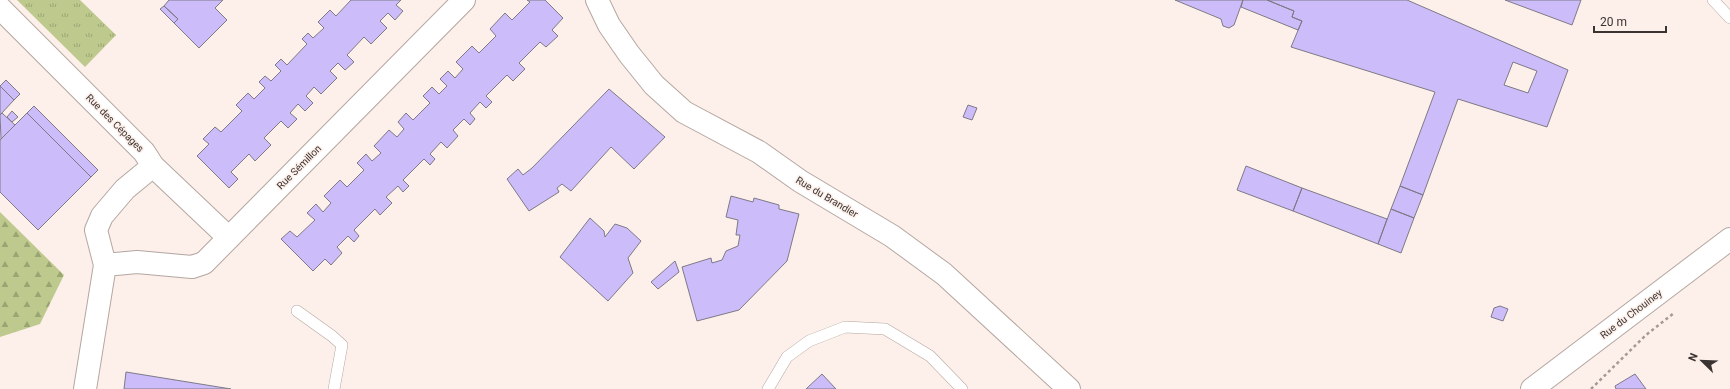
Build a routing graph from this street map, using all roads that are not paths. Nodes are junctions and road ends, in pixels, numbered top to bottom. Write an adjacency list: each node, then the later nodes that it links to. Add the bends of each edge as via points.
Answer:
1 (464, 0): 7 (street, Rue Sémillon)
2 (597, 0): 15 (street, Rue du Brandier, via 628,54 654,85 684,112 759,152 800,181 892,236 944,274)
3 (1713, 0): 5 (lane)
4 (0, 8): 6 (street, Rue des Cépages, via 144,152)
5 (1730, 18)
6 (153, 166): 7 (street, Rue des Cépages); 9 (street, via 125,189 102,216 96,230)
7 (229, 238): 9 (street, Rue Sémillon, via 204,263 192,267 137,262)
8 (1730, 239): 16 (street, Rue du Chouiney)
9 (105, 265): 11 (street)
10 (297, 311): 12 (lane, via 342,346)
11 (85, 389)
12 (334, 389)
13 (768, 389): 14 (lane, via 787,357 809,341 845,327 885,329 930,356)
14 (962, 389)
15 (1069, 389)
16 (1532, 389)

